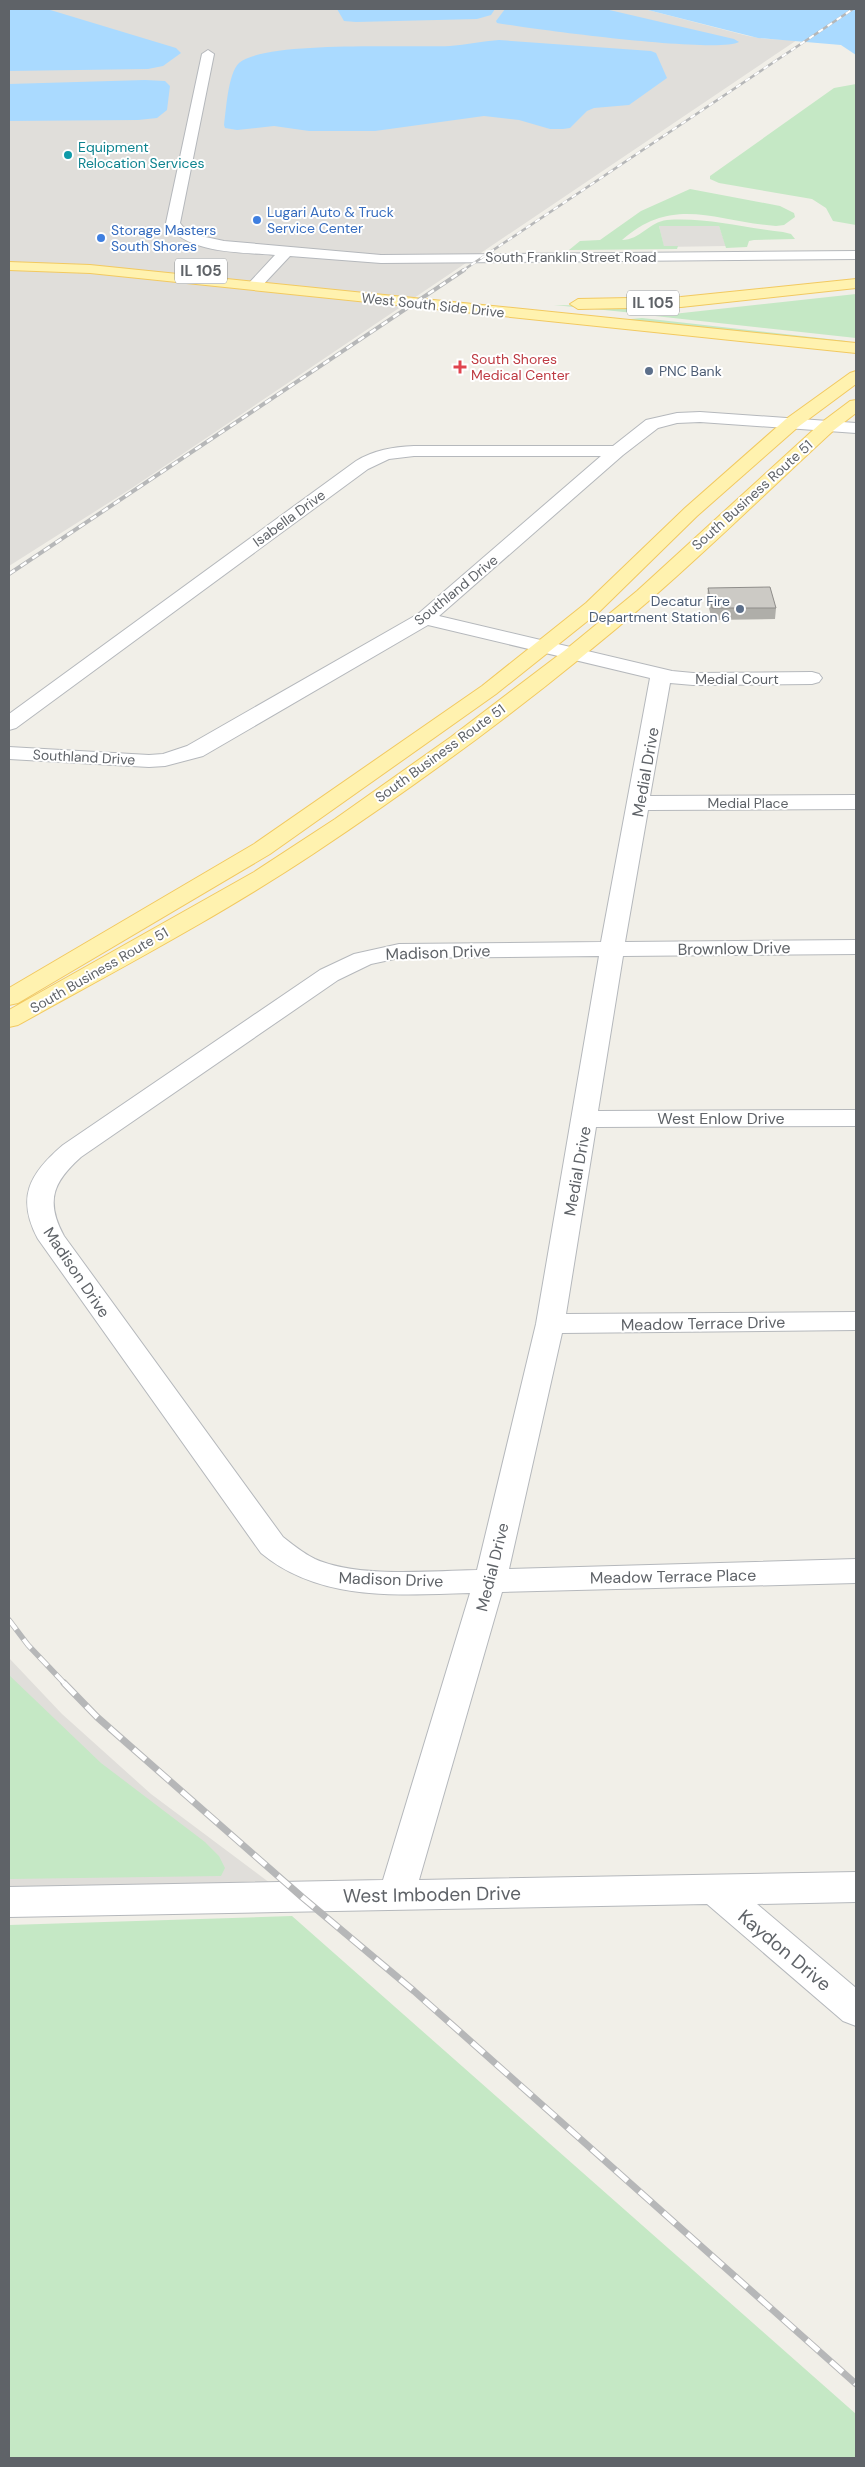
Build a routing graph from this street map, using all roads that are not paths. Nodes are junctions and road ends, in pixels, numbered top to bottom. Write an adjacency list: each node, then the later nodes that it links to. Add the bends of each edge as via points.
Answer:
1 (208, 54): 2 (street, South Franklin Street Road, via 174,218 175,229 196,241)
2 (286, 251): 3 (street, South Franklin Street Road, via 381,258); 6 (street)
3 (856, 255)
4 (9, 258): 6 (main road, West South Side Drive / IL 105, via 77,260)
5 (9, 266): 6 (main road, West South Side Drive / IL 105)
6 (259, 282): 9 (main road, West South Side Drive / IL 105); 11 (main road, West South Side Drive / IL 105)
7 (856, 283): 9 (main road, IL 105, via 655,303 566,304)
8 (856, 292): 10 (main road, IL 105)
9 (449, 296): 10 (main road, West South Side Drive)
10 (633, 316): 11 (main road, IL 105); 12 (main road, West South Side Drive)
11 (556, 318): 13 (main road, West South Side Drive)
12 (856, 340)
13 (856, 348)
14 (856, 376): 16 (main road, South Business Route 51)
15 (856, 405): 17 (main road, South Business Route 51)
16 (792, 423): 17 (street, Southland Drive); 19 (street, Southland Drive, via 677,418 646,428); 21 (main road, South Business Route 51, via 691,512 593,607)
17 (828, 426): 18 (street, Southland Drive); 22 (main road, South Business Route 51, via 645,594)
18 (856, 428)
19 (617, 451): 20 (street, Southland Drive); 25 (street, Isabella Drive, via 414,451 392,452 377,457)
20 (425, 618): 21 (street); 26 (street, Southland Drive, via 210,743 180,756 165,760 125,761)
21 (544, 646): 22 (street); 31 (main road, South Business Route 51, via 489,690 262,849)
22 (572, 654): 23 (street); 32 (main road, South Business Route 51, via 341,825 213,905)
23 (661, 675): 24 (street, Medial Court, via 694,679); 28 (street, Medial Drive)
24 (812, 678)
25 (9, 724)
26 (9, 753)
27 (856, 802): 28 (street, Medial Place)
28 (639, 803): 30 (street, Medial Drive)
29 (856, 947): 30 (street, Brownlow Drive)
30 (612, 949): 34 (street, Medial Drive); 38 (street, Madison Drive, via 399,951 351,962 72,1151 49,1173 38,1202 42,1222 57,1247 266,1538 282,1555 308,1571 341,1579 412,1583)
31 (9, 998)
32 (9, 1020)
33 (856, 1118): 34 (street, West Enlow Drive)
34 (586, 1119): 36 (street, Medial Drive)
35 (856, 1321): 36 (street, Meadow Terrace Drive)
36 (550, 1324): 38 (street, Medial Drive)
37 (856, 1571): 38 (street, Meadow Terrace Place)
38 (490, 1580): 41 (street, Medial Drive)
39 (856, 1888): 40 (street, West Imboden Drive)
40 (714, 1889): 41 (street, West Imboden Drive); 43 (street, Kaydon Drive)
41 (397, 1894): 42 (street, West Imboden Drive)
42 (9, 1902)
43 (856, 2010)

